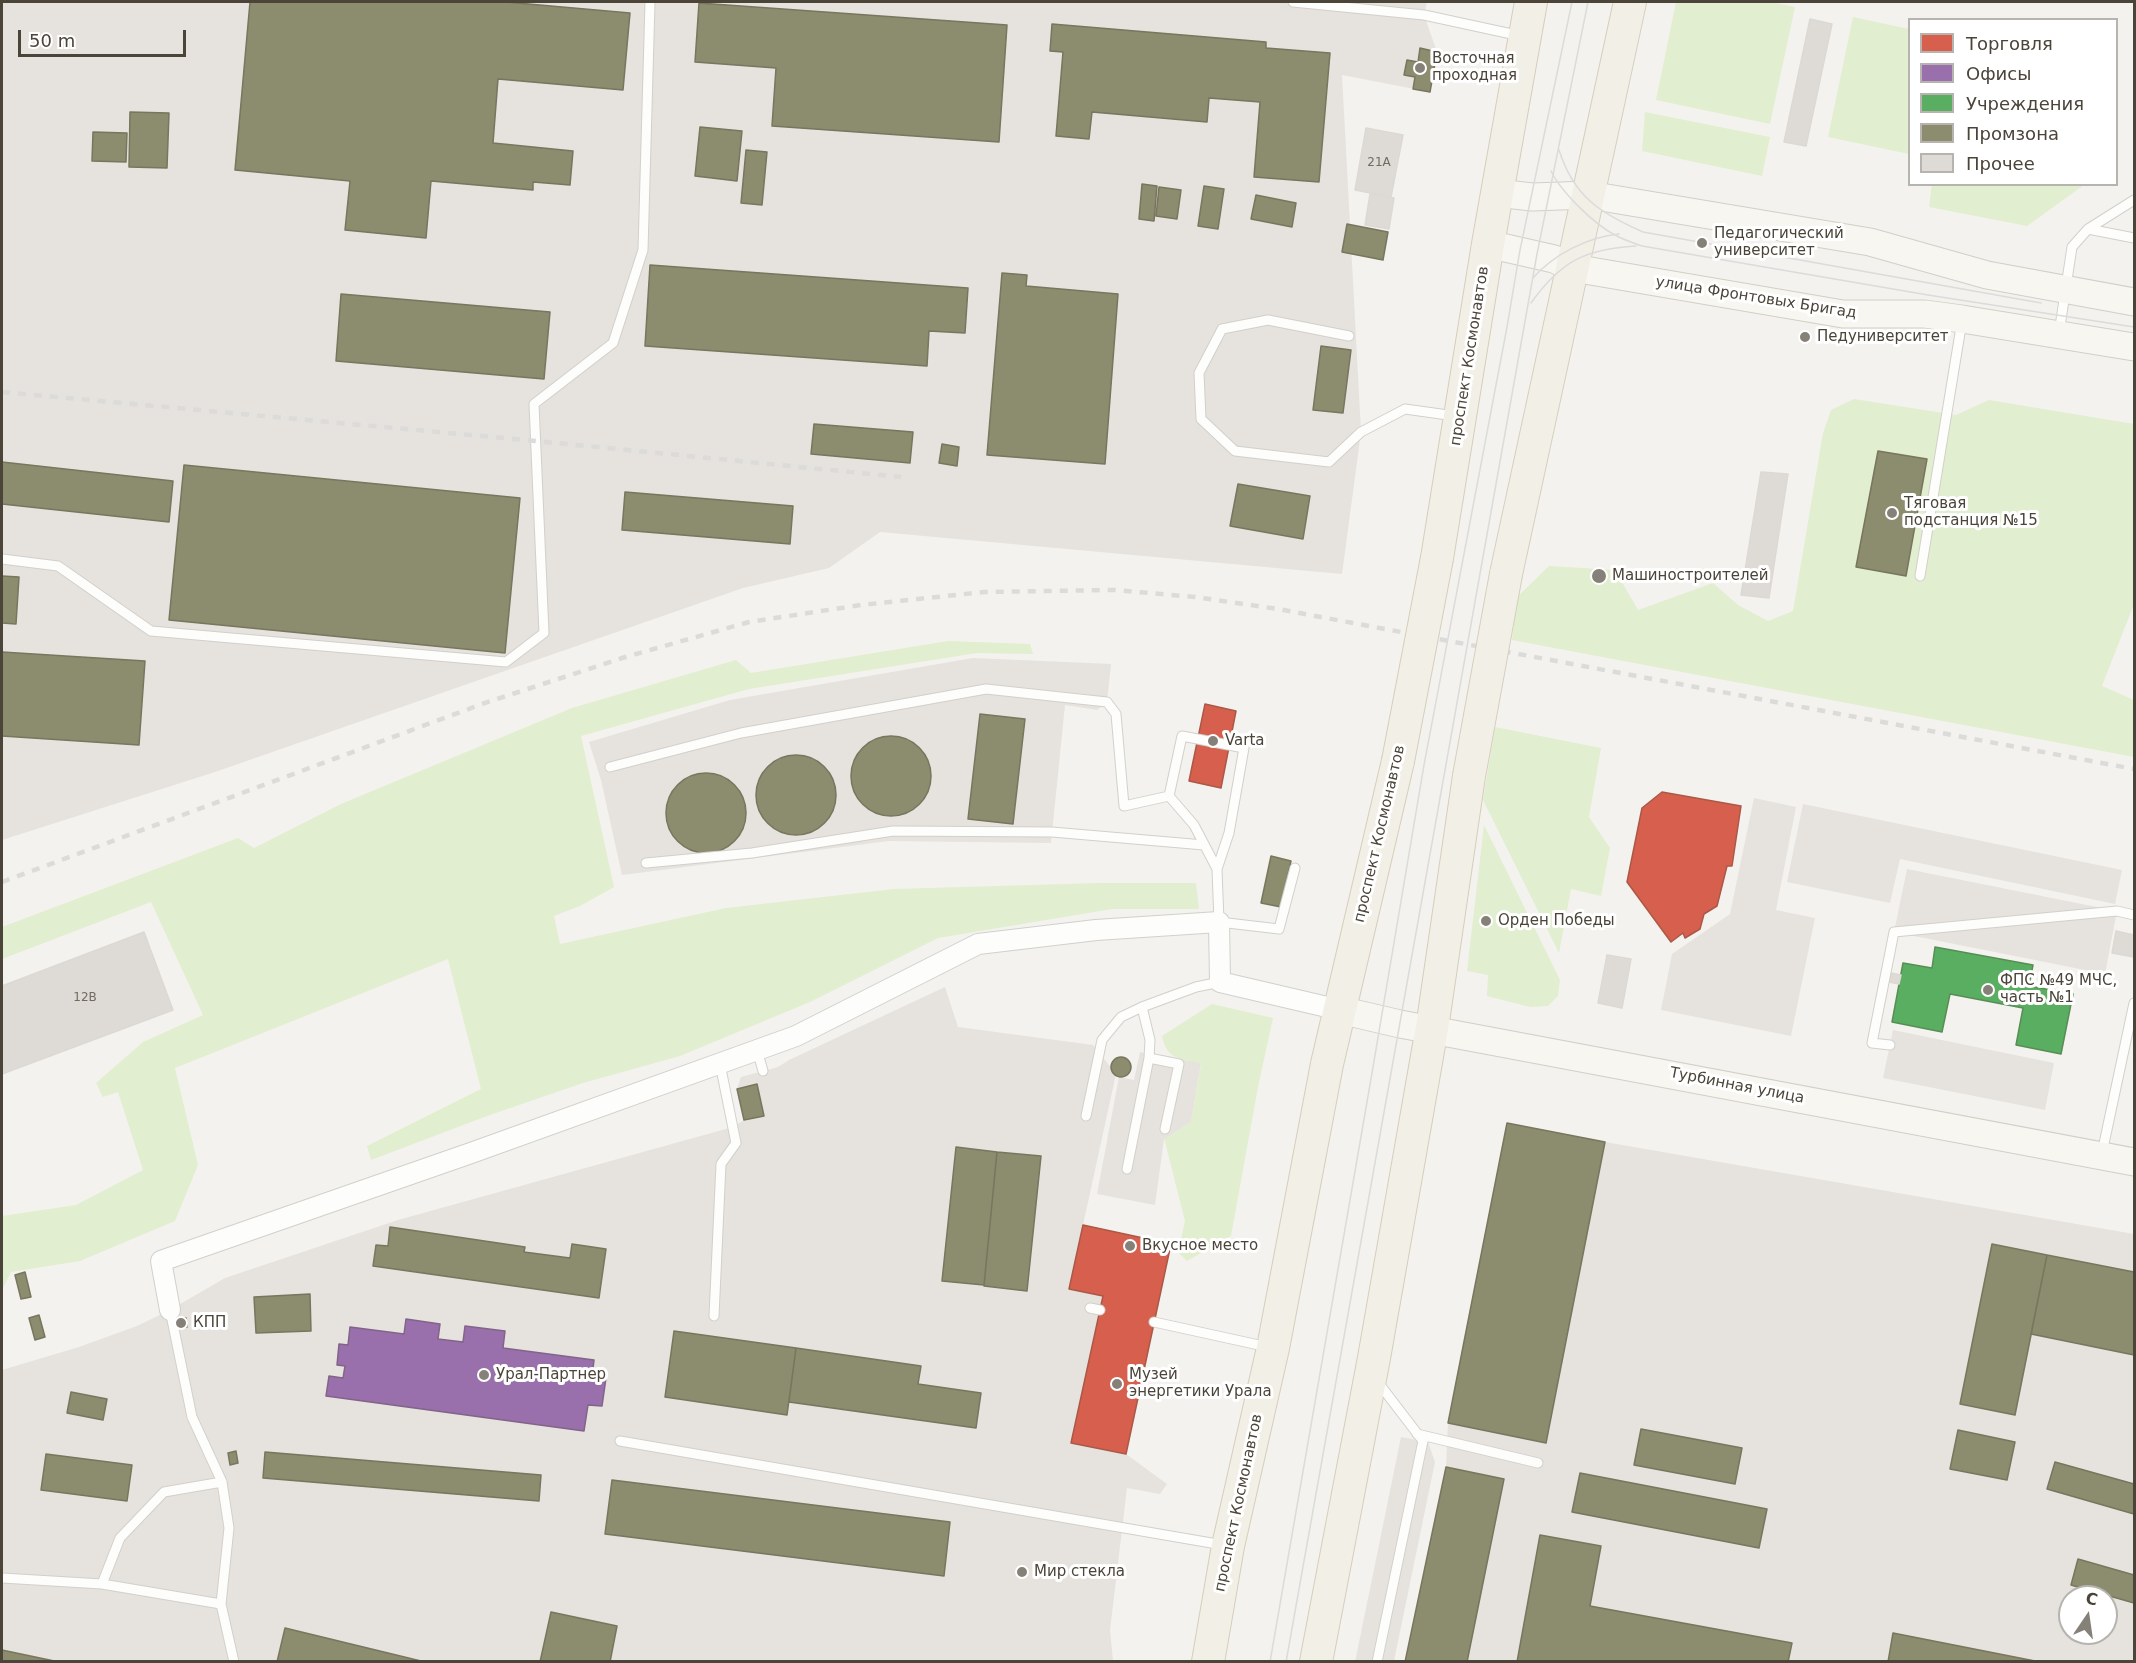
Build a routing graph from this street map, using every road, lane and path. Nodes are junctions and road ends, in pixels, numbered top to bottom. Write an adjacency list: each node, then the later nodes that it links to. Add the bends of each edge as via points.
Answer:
1 (650, 2): 21 (lane, via 643,250 613,343 534,404 544,633 506,662 151,631 58,566)
2 (1293, 2): 5 (lane)
3 (1531, 2): 6 (main road, проспект Космонавтов)
4 (1630, 2): 8 (main road)
5 (1358, 4): 6 (lane)
6 (1524, 37): 7 (main road, проспект Космонавтов)
7 (1497, 193): 8 (main road, via 1532,198); 12 (main road, проспект Космонавтов)
8 (1589, 195): 13 (main road); 14 (main road, via 1869,242 1987,275)
9 (2134, 200): 10 (lane)
10 (2088, 229): 11 (lane); 14 (lane, via 2073,247)
11 (2134, 238)
12 (1488, 244): 13 (main road, улица Фронтовых Бригад, via 1554,259); 20 (main road, проспект Космонавтов)
13 (1573, 268): 16 (main road, улица Фронтовых Бригад, via 1843,314 1925,314); 35 (main road, bridge, via 1506,574 1469,776)
14 (2066, 290): 15 (main road); 17 (lane)
15 (2134, 302)
16 (1962, 319): 17 (main road, улица Фронтовых Бригад); 22 (lane)
17 (2059, 335): 19 (main road, улица Фронтовых Бригад)
18 (1349, 336): 20 (lane, via 1268,320 1222,329 1199,373 1201,419 1234,451 1329,462 1361,432 1405,409)
19 (2134, 347)
20 (1460, 417): 34 (main road, проспект Космонавтов, bridge, via 1398,761)
21 (2, 559)
22 (1920, 576)
23 (610, 766): 24 (lane, via 741,733 986,689 1107,702 1116,714 1124,806)
24 (1169, 796): 25 (lane, via 1194,825); 28 (lane, via 1182,736 1244,748 1229,833)
25 (1204, 845): 26 (lane, via 1053,832 893,831 752,853); 28 (lane)
26 (646, 863)
27 (1295, 867): 30 (lane, via 1279,929)
28 (1217, 869): 30 (lane)
29 (2134, 915): 36 (lane, via 2117,911 1894,932 1872,1043)
30 (1219, 922): 31 (street); 37 (street, via 1096,930 978,944 796,1036)
31 (1220, 982): 33 (lane); 34 (street)
32 (2134, 1003): 43 (lane)
33 (1142, 1007): 38 (lane, via 1150,1040); 41 (lane, via 1121,1017 1102,1040)
34 (1340, 1010): 35 (main road, Турбинная улица); 51 (main road, проспект Космонавтов)
35 (1432, 1028): 43 (main road, Турбинная улица); 52 (main road)
36 (1890, 1046)
37 (757, 1050): 39 (street); 40 (lane)
38 (1149, 1058): 42 (lane, via 1179,1064); 45 (lane)
39 (720, 1064): 47 (street, via 161,1261); 49 (lane, via 736,1143 721,1164)
40 (763, 1071)
41 (1086, 1116)
42 (1165, 1129)
43 (2101, 1156): 44 (main road, Турбинная улица)
44 (2134, 1162)
45 (1127, 1169)
46 (1090, 1308): 48 (lane)
47 (170, 1310): 56 (lane, via 192,1417)
48 (1100, 1311)
49 (714, 1316)
50 (1154, 1322): 51 (lane)
51 (1273, 1348): 57 (main road, проспект Космонавтов)
52 (1371, 1374): 53 (lane); 63 (main road)
53 (1417, 1434): 55 (lane); 64 (lane, via 1423,1441)
54 (620, 1441): 57 (lane)
55 (1538, 1463)
56 (222, 1482): 59 (lane, via 164,1492 120,1538); 60 (lane, via 229,1528)
57 (1228, 1546): 62 (main road, проспект Космонавтов)
58 (2, 1578): 59 (lane)
59 (102, 1584): 60 (lane)
60 (221, 1605): 61 (lane)
61 (234, 1662)
62 (1208, 1662)
63 (1316, 1662)
64 (1377, 1662)

